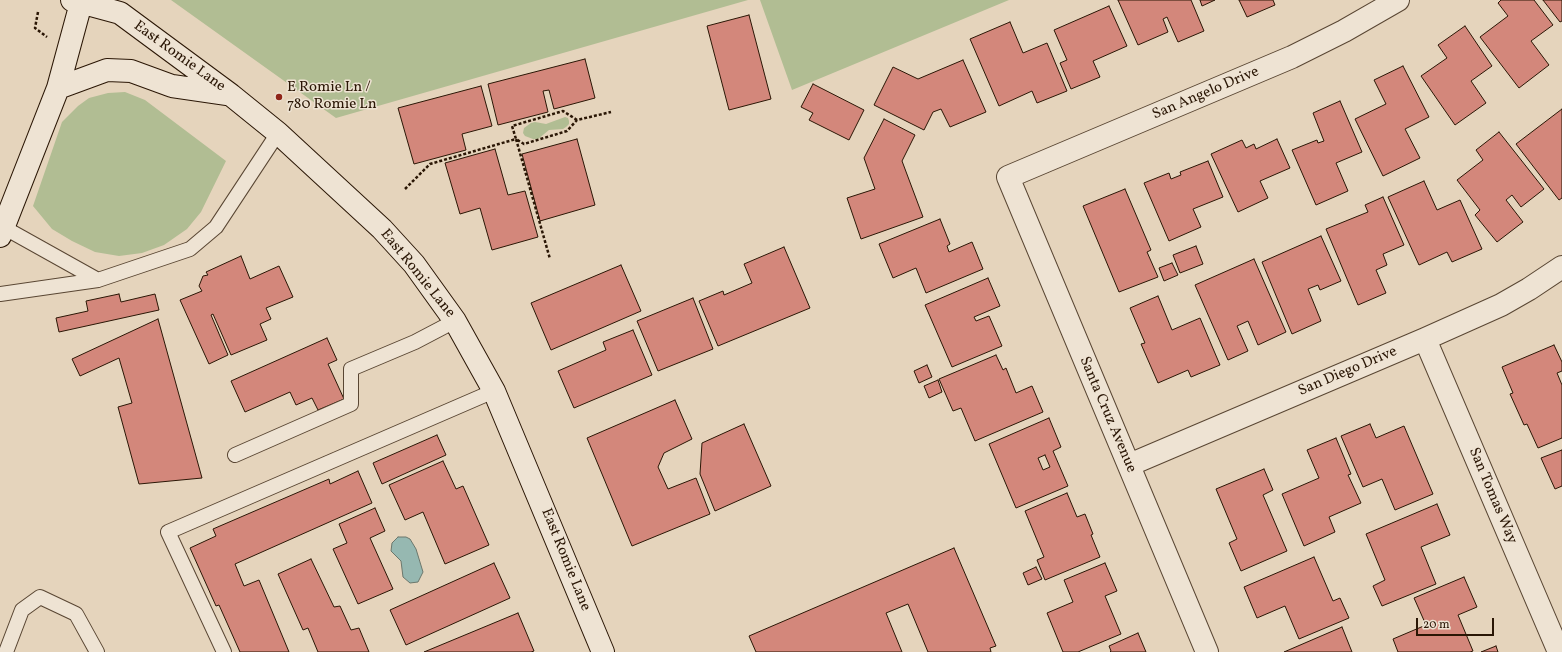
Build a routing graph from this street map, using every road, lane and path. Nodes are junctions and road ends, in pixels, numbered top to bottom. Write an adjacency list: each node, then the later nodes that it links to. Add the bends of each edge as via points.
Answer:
1 (1398, 0): 12 (street, San Angelo Drive, via 1292,57)
2 (76, 2): 3 (street, East Romie Lane); 6 (street)
3 (117, 4): 7 (street, East Romie Lane)
4 (38, 12): 5 (path, via 35,28)
5 (51, 39)
6 (58, 88): 7 (street, via 107,70 131,71 172,86); 14 (street)
7 (230, 95): 10 (street, East Romie Lane)
8 (611, 112): 9 (path)
9 (577, 120): 11 (path, via 567,131 524,144); 11 (path, via 563,111 512,126)
10 (278, 133): 17 (lane, via 216,227 190,249); 19 (street, East Romie Lane, via 382,229 414,264)
11 (516, 139): 13 (path, via 430,164); 15 (path)
12 (1008, 177): 23 (street, Santa Cruz Avenue)
13 (405, 189)
14 (2, 232): 17 (lane)
15 (550, 259)
16 (1562, 267): 20 (street, San Diego Drive, via 1501,305)
17 (98, 280): 18 (lane)
18 (0, 294)
19 (455, 321): 21 (street, East Romie Lane); 22 (lane, via 415,342 352,369 351,404)
20 (1425, 339): 23 (street, San Diego Drive); 29 (street, San Tomas Way)
21 (494, 391): 26 (lane, via 168,532); 27 (street, East Romie Lane)
22 (235, 455)
23 (1128, 465): 28 (street, Santa Cruz Avenue)
24 (6, 652): 25 (lane, via 22,610 40,597 76,614)
25 (97, 652)
26 (224, 652)
27 (603, 652)
28 (1207, 652)
29 (1559, 652)

